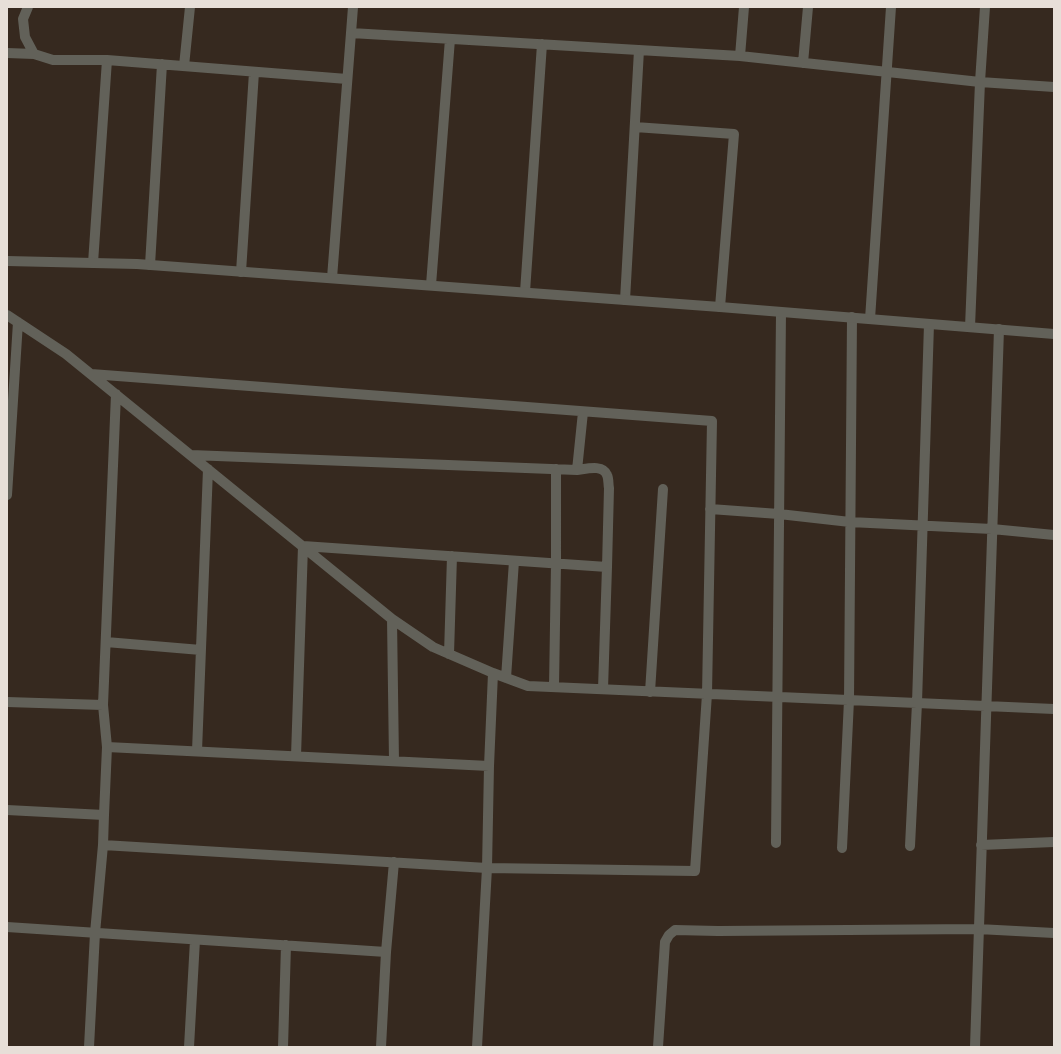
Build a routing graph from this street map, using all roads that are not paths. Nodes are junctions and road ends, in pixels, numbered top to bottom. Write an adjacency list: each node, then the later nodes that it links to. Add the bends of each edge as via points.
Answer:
1 (28, 7): 13 (street, via 23,20 25,37)
2 (190, 7): 18 (street)
3 (353, 7): 8 (street)
4 (744, 7): 14 (street)
5 (808, 7): 16 (street)
6 (891, 7): 20 (street)
7 (985, 7): 22 (street)
8 (351, 33): 9 (street); 21 (street)
9 (450, 39): 10 (street); 30 (street)
10 (542, 44): 11 (street); 31 (street)
11 (639, 50): 14 (street); 24 (street)
12 (7, 53): 13 (street)
13 (34, 54): 15 (street, via 53,60)
14 (740, 56): 16 (street)
15 (107, 60): 17 (street); 26 (street)
16 (803, 63): 20 (street)
17 (162, 64): 18 (street); 27 (street)
18 (184, 66): 19 (street)
19 (254, 72): 21 (street); 28 (street)
20 (887, 72): 22 (street); 37 (street)
21 (347, 79): 29 (street)
22 (980, 82): 23 (street); 40 (street)
23 (1054, 86)
24 (635, 128): 32 (street); 33 (street, via 734,134)
25 (7, 261): 26 (street)
26 (93, 263): 27 (street)
27 (150, 265): 28 (street)
28 (241, 272): 29 (street)
29 (332, 278): 30 (street)
30 (431, 286): 31 (street)
31 (525, 292): 32 (street)
32 (625, 300): 33 (street)
33 (720, 307): 34 (street)
34 (781, 312): 36 (street); 53 (street)
35 (7, 315): 38 (street)
36 (852, 318): 37 (street); 54 (street)
37 (870, 319): 39 (street)
38 (18, 322): 43 (street); 51 (street)
39 (930, 324): 40 (street); 55 (street)
40 (970, 327): 41 (street)
41 (999, 330): 42 (street); 56 (street)
42 (1054, 334)
43 (91, 374): 44 (street); 45 (street)
44 (116, 394): 46 (street); 64 (street)
45 (583, 412): 49 (street); 52 (street, via 712,421)
46 (191, 455): 47 (street); 48 (street)
47 (208, 468): 58 (street); 65 (street)
48 (556, 469): 49 (street); 61 (street)
49 (577, 470): 62 (street, via 600,468 608,476)
50 (663, 489): 71 (street)
51 (7, 495)
52 (710, 509): 53 (street); 72 (street)
53 (780, 514): 54 (street); 73 (street)
54 (850, 522): 55 (street); 74 (street)
55 (923, 526): 56 (street); 76 (street)
56 (992, 529): 57 (street); 78 (street)
57 (1054, 535)
58 (303, 546): 59 (street); 63 (street); 82 (street)
59 (452, 556): 60 (street); 66 (street)
60 (514, 561): 61 (street); 68 (street)
61 (556, 564): 62 (street); 69 (street)
62 (607, 567): 70 (street)
63 (392, 618): 66 (street, via 433,647); 83 (street)
64 (106, 642): 65 (street); 77 (street)
65 (201, 650): 81 (street)
66 (449, 654): 67 (street)
67 (493, 673): 68 (street); 84 (street)
68 (506, 678): 69 (street, via 528,686)
69 (554, 687): 70 (street)
70 (602, 690): 71 (street)
71 (650, 692): 72 (street)
72 (707, 694): 73 (street); 94 (street, via 695,872)
73 (778, 697): 74 (street); 88 (street)
74 (849, 700): 76 (street); 92 (street)
75 (7, 702): 77 (street)
76 (917, 703): 78 (street); 91 (street)
77 (103, 705): 80 (street)
78 (986, 706): 79 (street); 90 (street)
79 (1054, 709)
80 (107, 747): 81 (street); 86 (street)
81 (197, 751): 82 (street)
82 (296, 756): 83 (street)
83 (394, 761): 84 (street)
84 (489, 766): 94 (street)
85 (7, 810): 86 (street)
86 (104, 815): 89 (street)
87 (1054, 842): 90 (street)
88 (776, 843)
89 (103, 845): 93 (street); 97 (street)
90 (981, 845): 96 (street)
91 (910, 846)
92 (842, 848)
93 (394, 862): 94 (street); 101 (street)
94 (487, 868): 106 (street)
95 (7, 927): 97 (street)
96 (978, 929): 98 (street); 107 (street, via 675,930 665,942); 108 (street)
97 (95, 933): 99 (street); 102 (street)
98 (1054, 933)
99 (195, 940): 100 (street); 103 (street)
100 (286, 946): 101 (street); 104 (street)
101 (386, 952): 105 (street)
102 (89, 1047)
103 (189, 1047)
104 (283, 1047)
105 (381, 1047)
106 (477, 1047)
107 (658, 1047)
108 (975, 1047)

